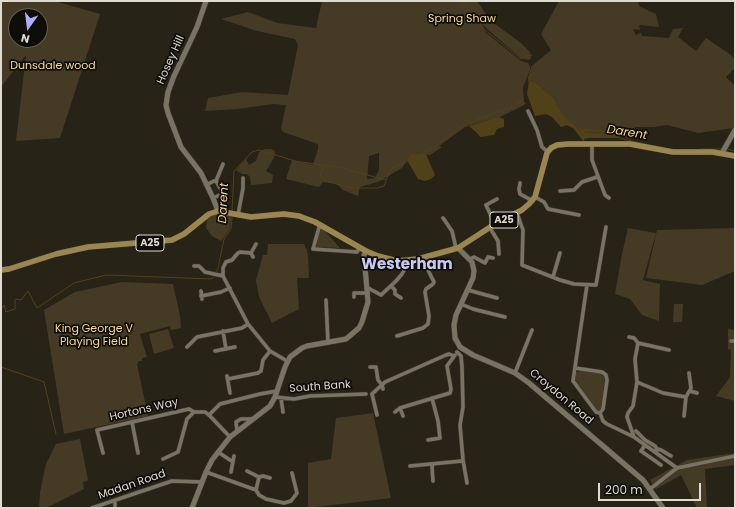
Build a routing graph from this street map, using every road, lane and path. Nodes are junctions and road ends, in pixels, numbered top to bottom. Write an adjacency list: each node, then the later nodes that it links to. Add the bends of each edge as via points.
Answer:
1 (206, 1): 15 (main road, Hosey Hill, via 168,92 166,105 180,144)
2 (528, 111): 6 (street, via 542,148)
3 (735, 130): 5 (main road)
4 (592, 143): 5 (main road, via 630,144 674,152); 6 (main road, via 562,144); 9 (street, via 592,160)
5 (723, 150): 7 (main road)
6 (548, 152): 20 (main road)
7 (735, 156)
8 (222, 164): 12 (street)
9 (597, 177): 13 (street); 18 (street)
10 (243, 178): 23 (street)
11 (578, 178): 13 (street)
12 (216, 181): 15 (street); 17 (street, via 222,194)
13 (582, 182): 16 (street, via 574,190)
14 (520, 183): 20 (street, via 520,194)
15 (206, 184): 17 (main road, Hosey Hill)
16 (560, 191)
17 (213, 198): 21 (main road, Hosey Hill)
18 (609, 198)
19 (497, 199): 27 (street, via 486,205)
20 (534, 199): 22 (main road, A25); 24 (street, via 544,202 548,209)
21 (218, 211): 23 (main road, A25); 40 (main road, A25, via 209,214 172,240 88,247)
22 (517, 213): 27 (main road, A25); 42 (street, via 522,230 522,265)
23 (238, 215): 26 (main road, A25, via 254,217 291,214)
24 (579, 215)
25 (443, 218): 31 (street, via 452,231)
26 (320, 224): 30 (main road, A25); 30 (street, via 313,249 357,252)
27 (493, 226): 31 (main road, A25); 34 (street)
28 (606, 227): 43 (street, via 596,286)
29 (256, 244): 41 (street, via 252,255 240,252 226,262)
30 (360, 247): 32 (main road, A25)
31 (457, 248): 35 (main road, A25); 37 (main road)
32 (366, 251): 38 (main road, A25, via 387,259); 48 (main road, via 364,255)
33 (560, 253): 42 (street)
34 (499, 254)
35 (422, 258): 38 (main road, A25); 58 (street, via 434,282 425,292 428,324)
36 (493, 258): 37 (street, via 488,257 485,263 474,257)
37 (470, 259): 46 (main road, via 474,275)
38 (406, 260): 44 (street, via 406,269)
39 (194, 266): 41 (street, via 199,266 205,272)
40 (1, 270)
41 (223, 276): 45 (street)
42 (552, 277): 43 (street)
43 (587, 285): 72 (street)
44 (391, 286): 48 (street, via 381,295); 50 (street)
45 (230, 288): 47 (street, via 202,297); 55 (street)
46 (468, 290): 51 (street); 53 (main road)
47 (200, 291)
48 (368, 291): 49 (street); 60 (main road, via 366,310 356,331 346,339)
49 (354, 295)
50 (400, 298)
51 (497, 298)
52 (326, 300): 60 (street)
53 (461, 304): 54 (street, via 503,316); 65 (main road, via 453,329)
54 (500, 320)
55 (248, 324): 57 (street, via 242,328); 68 (street)
56 (532, 330): 73 (street)
57 (223, 331): 63 (street, via 197,337); 64 (street)
58 (397, 336)
59 (629, 337): 61 (street)
60 (328, 343): 70 (main road, via 302,348)
61 (638, 343): 66 (street); 75 (street, via 635,359)
62 (234, 347): 64 (street)
63 (187, 348)
64 (226, 349): 67 (street)
65 (459, 350): 69 (street); 73 (main road, Croydon Road); 109 (street, via 462,360 463,407 460,425)
66 (669, 350)
67 (214, 351)
68 (270, 351): 70 (street); 81 (street, via 258,373 228,378)
69 (454, 356): 76 (street, via 446,355); 85 (street, via 447,366 451,391)
70 (287, 361): 78 (main road)
71 (370, 368): 76 (street, via 376,367 378,380)
72 (575, 368): 90 (street, via 574,383 596,412); 90 (street, via 602,372 606,375)
73 (515, 373): 124 (main road, Croydon Road, via 630,468)
74 (689, 373): 79 (street)
75 (637, 382): 83 (street, via 663,393); 97 (street, via 633,406 627,417)
76 (382, 384): 77 (street); 92 (street, via 372,394)
77 (383, 389)
78 (277, 391): 84 (main road); 91 (street, via 220,404)
79 (690, 391): 80 (street); 83 (street)
80 (697, 392)
81 (230, 393)
82 (366, 394): 84 (street, South Bank)
83 (686, 397): 94 (street)
84 (278, 398): 88 (street); 98 (main road)
85 (432, 398): 86 (street); 99 (street, via 440,438)
86 (400, 408): 89 (street); 93 (street)
87 (194, 412): 91 (street, Hortons Way, via 200,411); 95 (street, Hortons Way, via 189,409); 108 (street, via 187,419 178,452)
88 (283, 412)
89 (395, 412)
90 (600, 413): 97 (street, via 607,424)
91 (209, 415): 98 (street)
92 (377, 415)
93 (403, 416)
94 (684, 416)
95 (132, 422): 103 (street, Hortons Way, via 97,430); 104 (street)
96 (636, 431): 101 (street, via 655,446)
97 (634, 436): 100 (street)
98 (230, 437): 102 (main road)
99 (428, 440)
100 (645, 445): 101 (street); 112 (street, via 641,450)
101 (656, 450): 106 (street); 114 (street)
102 (218, 452): 110 (street); 116 (main road)
103 (103, 453)
104 (138, 453)
105 (234, 456): 110 (street)
106 (671, 456)
107 (735, 456): 114 (street)
108 (163, 459)
109 (463, 460): 111 (street); 123 (street)
110 (233, 462): 117 (street)
111 (434, 464): 113 (street); 121 (street)
112 (661, 465)
113 (410, 466)
114 (677, 468): 124 (street)
115 (247, 471): 119 (street)
116 (206, 472): 122 (main road); 125 (street)
117 (231, 472)
118 (292, 474): 125 (street, via 297,493 291,502 266,499)
119 (259, 477): 120 (street); 125 (street)
120 (270, 478)
121 (433, 481)
122 (202, 482): 126 (street, Madan Road, via 172,481); 129 (main road)
123 (467, 483)
124 (650, 489): 130 (main road, Croydon Road)
125 (256, 490)
126 (115, 500): 127 (street, Madan Road); 128 (street)
127 (92, 508)
128 (116, 508)
129 (192, 508)
130 (663, 508)

